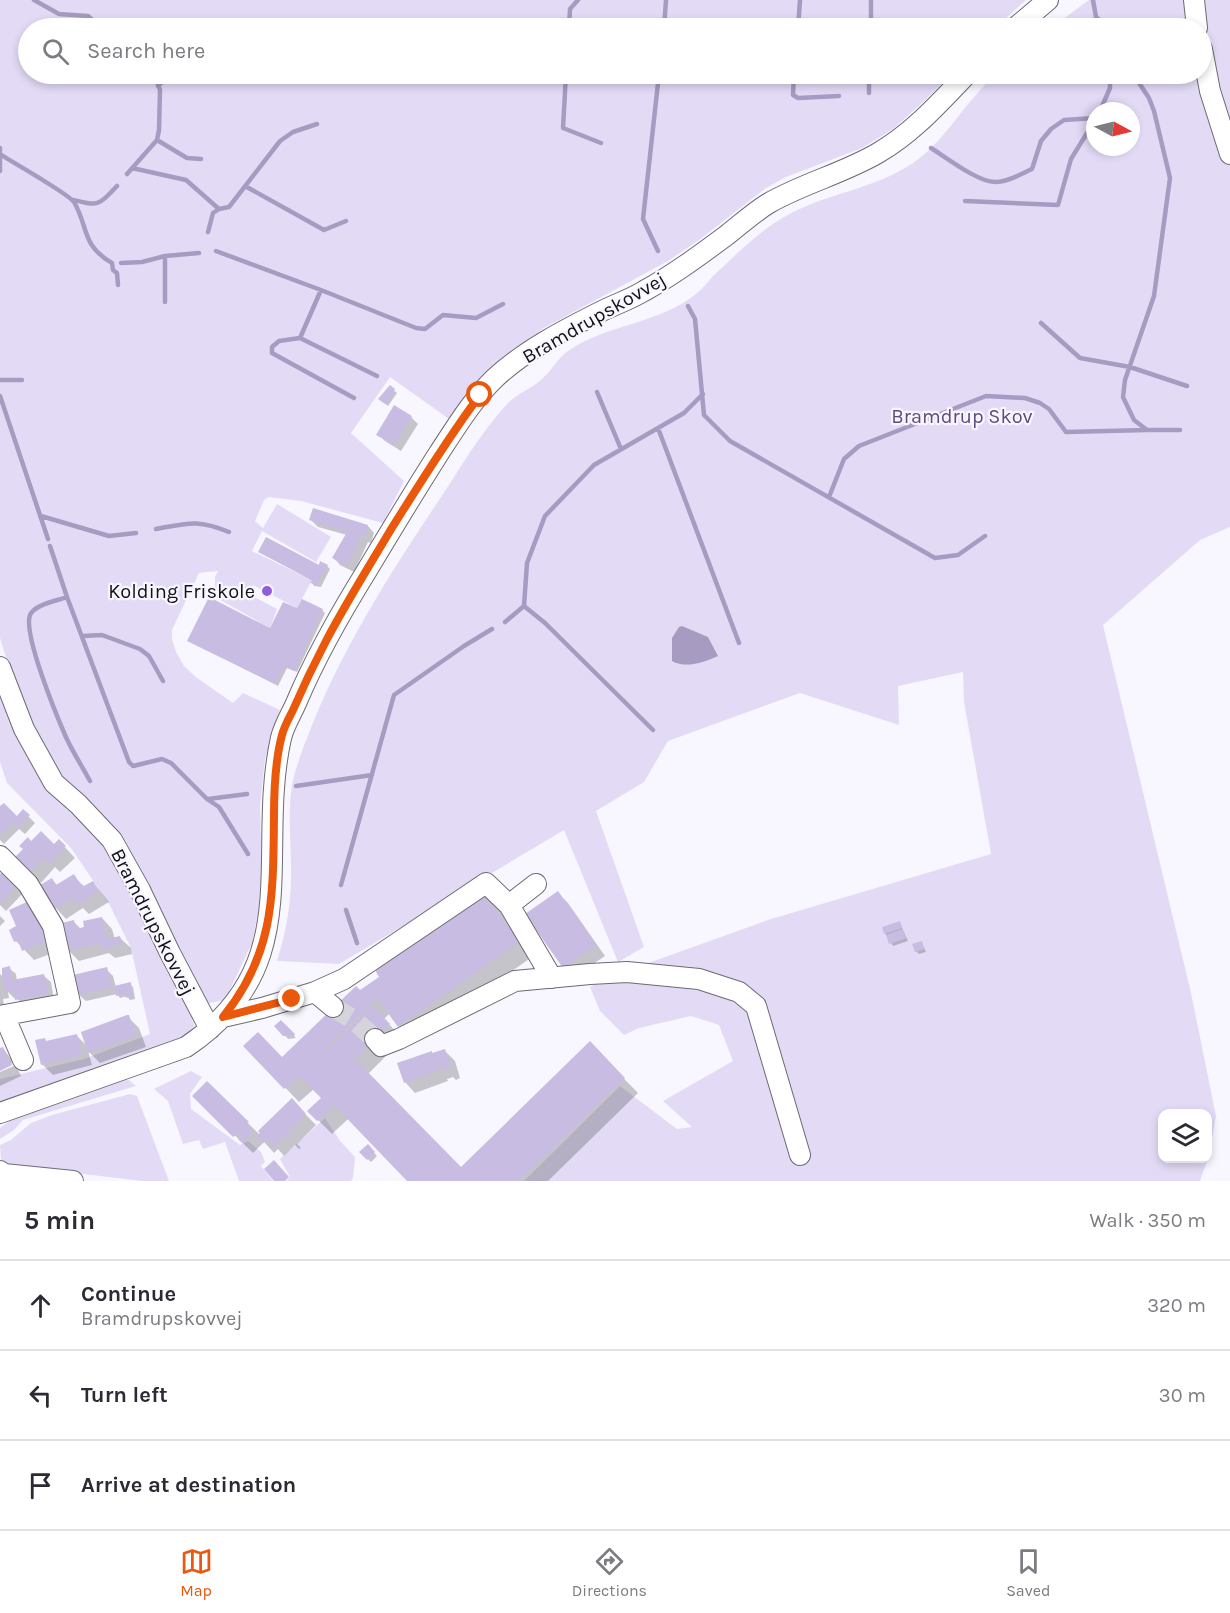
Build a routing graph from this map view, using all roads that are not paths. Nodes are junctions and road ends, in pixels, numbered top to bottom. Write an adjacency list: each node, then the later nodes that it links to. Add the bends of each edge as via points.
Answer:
1 (1048, 0): 3 (street)
2 (1194, 0): 4 (street)
3 (1027, 18)
4 (1196, 18)
5 (958, 84): 16 (street, Bramdrupskovvej, via 919,123 880,152 766,205 702,254 643,292 544,343 495,378 480,395 424,476 341,612 282,734 274,796 270,918 251,977)
6 (1209, 84): 7 (street)
7 (1230, 154)
8 (0, 667): 16 (street, Bramdrupskovvej, via 24,729 54,783 112,840 170,953)
9 (0, 856): 15 (street, via 28,884 53,926 70,1003)
10 (536, 884): 11 (street)
11 (509, 905): 12 (street); 13 (street, via 486,883 344,979)
12 (552, 978): 17 (street, via 515,981 399,1039 381,1046); 20 (street, via 627,972 699,979 739,992 756,1006)
13 (315, 992): 14 (street); 16 (street)
14 (333, 1007)
15 (2, 1016): 18 (street)
16 (217, 1023): 19 (street, Bramdrupskovvej, via 186,1047)
17 (375, 1039)
18 (23, 1060)
19 (0, 1113)
20 (800, 1155)
21 (0, 1171): 22 (street)
22 (73, 1181)

